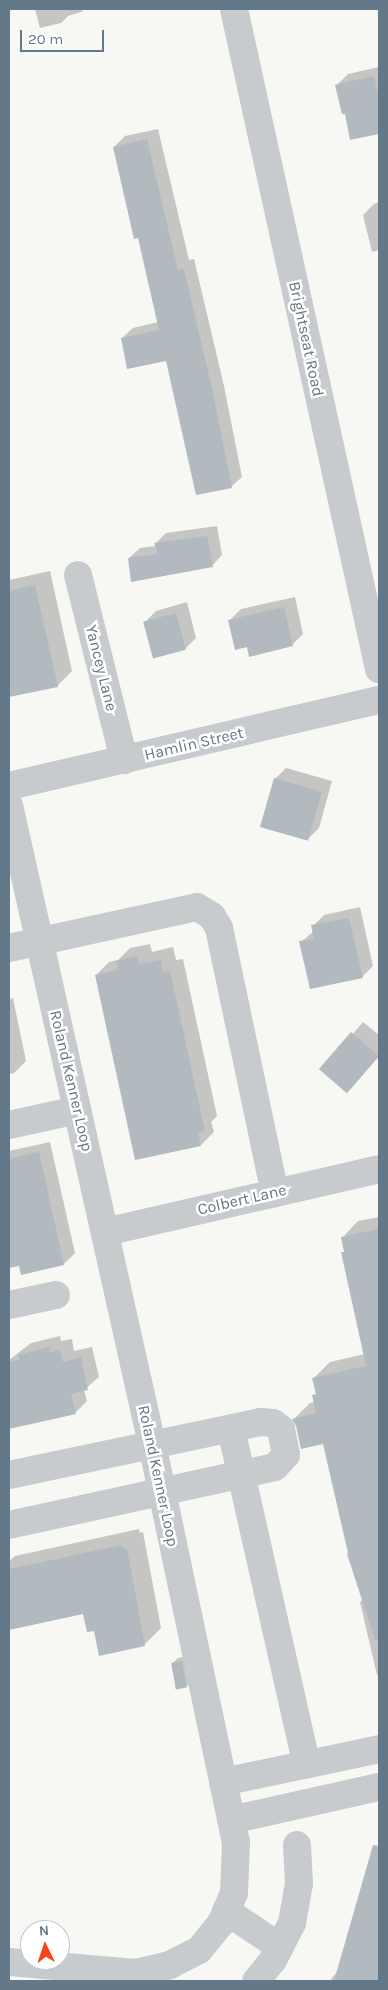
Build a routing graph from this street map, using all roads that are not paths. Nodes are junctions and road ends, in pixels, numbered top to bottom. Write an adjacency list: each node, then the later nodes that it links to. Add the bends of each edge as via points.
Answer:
1 (234, 9): 3 (street, Brightseat Road)
2 (78, 575): 5 (street, Yancey Lane)
3 (379, 669)
4 (379, 700): 5 (street, Hamlin Street)
5 (124, 760): 6 (street, Hamlin Street)
6 (9, 786)
7 (9, 805): 8 (street, Roland Kenner Loop)
8 (39, 942): 9 (street); 10 (street, Roland Kenner Loop); 13 (street, via 197,907 212,916 219,928)
9 (9, 948)
10 (77, 1110): 11 (street); 14 (street, Roland Kenner Loop)
11 (9, 1125)
12 (379, 1169): 13 (street, Colbert Lane)
13 (275, 1193): 14 (street, Colbert Lane)
14 (105, 1232): 18 (street, Roland Kenner Loop)
15 (56, 1295): 16 (street)
16 (9, 1305)
17 (231, 1429): 18 (street); 19 (street); 19 (street, via 273,1422 281,1429 286,1454 281,1462 274,1467)
18 (152, 1444): 20 (street); 21 (street, Roland Kenner Loop)
19 (241, 1474): 21 (street); 24 (street)
20 (9, 1475)
21 (161, 1491): 22 (street); 25 (street, Roland Kenner Loop)
22 (9, 1525)
23 (379, 1749): 24 (street)
24 (307, 1765): 25 (street)
25 (223, 1782): 27 (street, Roland Kenner Loop)
26 (379, 1787): 27 (street)
27 (231, 1820): 29 (street, Roland Kenner Loop, via 236,1842 234,1893)
28 (297, 1845): 30 (street, via 297,1901 292,1923)
29 (226, 1912): 30 (street); 32 (street, Roland Kenner Loop, via 199,1950 170,1965)
30 (280, 1947): 33 (street)
31 (9, 1962): 32 (street, Roland Kenner Loop)
32 (135, 1977)
33 (256, 1981)

